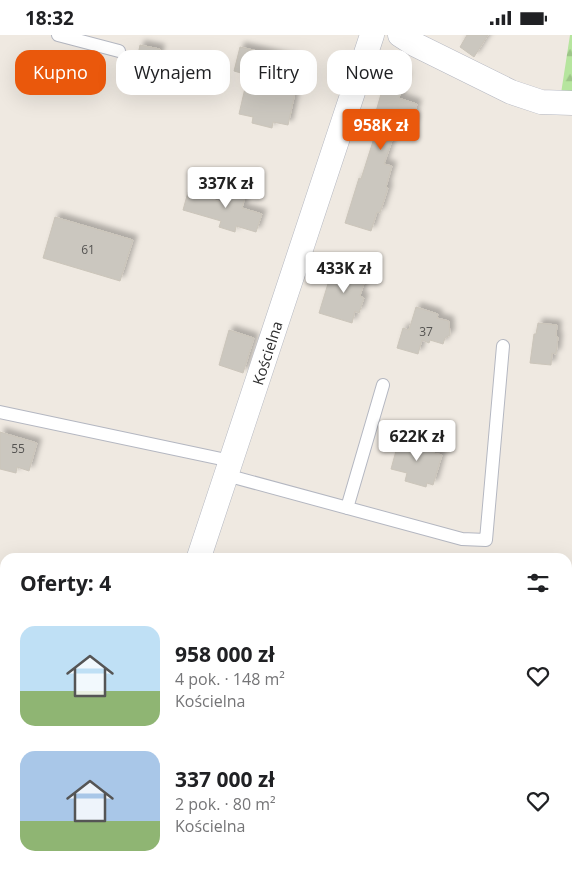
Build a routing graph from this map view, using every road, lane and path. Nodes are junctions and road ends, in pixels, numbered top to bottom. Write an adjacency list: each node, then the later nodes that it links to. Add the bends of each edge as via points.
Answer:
1 (372, 35): 9 (street, Kościelna)
2 (400, 35): 5 (street, via 510,92 542,102)
3 (62, 36): 4 (lane)
4 (116, 50)
5 (572, 103)
6 (503, 347): 10 (lane, via 486,539 462,539)
7 (383, 385): 10 (lane)
8 (0, 412): 9 (lane)
9 (228, 468): 10 (lane); 11 (street, Kościelna)
10 (347, 507)
11 (200, 553)

